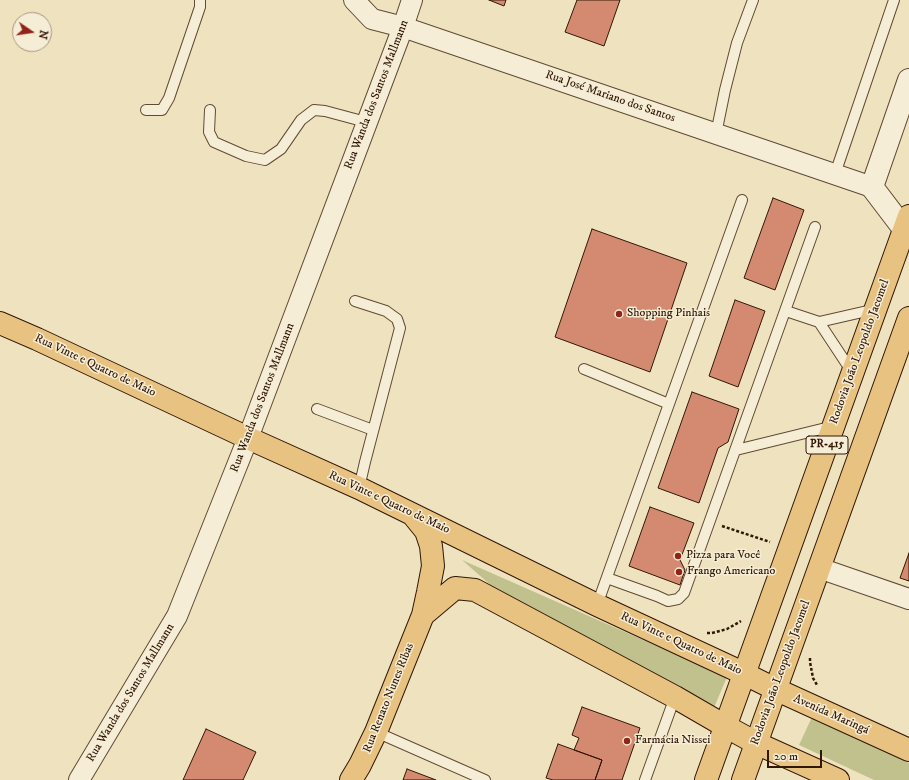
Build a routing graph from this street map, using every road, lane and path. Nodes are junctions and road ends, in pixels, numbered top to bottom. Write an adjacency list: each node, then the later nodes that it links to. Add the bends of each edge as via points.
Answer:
1 (200, 0): 8 (lane, via 200,7 169,98 162,110)
2 (354, 0): 6 (street, Rua José Mariano dos Santos, via 372,19)
3 (412, 0): 6 (street, Rua Wanda dos Santos Mallmann)
4 (753, 0): 11 (lane, via 737,43)
5 (894, 0): 12 (lane)
6 (403, 27): 10 (street, Rua Wanda dos Santos Mallmann); 11 (street, Rua José Mariano dos Santos)
7 (909, 80): 13 (street)
8 (146, 110)
9 (210, 110): 10 (lane, via 209,132 214,142 246,156 265,160 281,149 301,120 314,110 325,110)
10 (366, 122): 29 (street, Rua Wanda dos Santos Mallmann)
11 (716, 134): 12 (street, Rua José Mariano dos Santos)
12 (835, 174): 13 (street, Rua José Mariano dos Santos)
13 (872, 187): 15 (street)
14 (742, 200): 25 (lane)
15 (907, 223): 18 (main road, Rodovia João Leopoldo Jacomel / PR-415)
16 (815, 227): 19 (lane)
17 (355, 301): 28 (lane, via 386,312 397,319 400,328)
18 (876, 309): 21 (lane); 24 (main road, Rodovia João Leopoldo Jacomel / PR-415)
19 (786, 311): 21 (lane); 30 (lane)
20 (909, 320): 35 (main road, Rodovia João Leopoldo Jacomel / PR-415)
21 (819, 322): 24 (lane)
22 (0, 323): 29 (main road, Rua Vinte e Quatro de Maio)
23 (584, 370): 25 (lane)
24 (853, 372): 27 (main road, Rodovia João Leopoldo Jacomel / PR-415)
25 (669, 404): 36 (lane)
26 (317, 409): 28 (lane)
27 (834, 426): 30 (lane); 34 (main road, Rodovia João Leopoldo Jacomel / PR-415)
28 (373, 430): 31 (lane)
29 (248, 438): 31 (main road, Rua Vinte e Quatro de Maio); 52 (street, Rua Wanda dos Santos Mallmann, via 177,616)
30 (736, 450): 33 (lane)
31 (359, 488): 32 (main road, Rua Vinte e Quatro de Maio)
32 (410, 513): 38 (main road, Rua Vinte e Quatro de Maio); 39 (main road, Rua Renato Nunes Ribas, via 426,531 432,546 433,566)
33 (710, 522): 34 (path); 36 (lane, via 684,593 678,599 668,602)
34 (790, 548): 43 (main road, Rodovia João Leopoldo Jacomel / PR-415)
35 (819, 568): 37 (street); 45 (main road, Rodovia João Leopoldo Jacomel / PR-415)
36 (607, 578): 38 (lane)
37 (909, 600)
38 (598, 605): 43 (main road, Rua Vinte e Quatro de Maio)
39 (423, 615): 46 (main road, via 455,588 475,590); 48 (main road, Rua Renato Nunes Ribas)
40 (742, 621): 41 (path)
41 (712, 634)
42 (810, 657): 44 (path, via 813,678)
43 (745, 674): 45 (main road, Rua Vinte e Quatro de Maio); 47 (main road, Rodovia João Leopoldo Jacomel / PR-415)
44 (819, 689)
45 (775, 690): 49 (main road, Rodovia João Leopoldo Jacomel / PR-415); 50 (main road, Avenida Maringá)
46 (675, 697): 47 (main road); 55 (lane)
47 (725, 726): 49 (main road); 56 (main road, Rodovia João Leopoldo Jacomel / PR-415)
48 (376, 732): 53 (main road, Rua Renato Nunes Ribas); 54 (lane)
49 (756, 743): 51 (main road); 57 (main road, Rodovia João Leopoldo Jacomel / PR-415)
50 (909, 750)
51 (832, 779)
52 (79, 780)
53 (351, 780)
54 (485, 780)
55 (645, 780)
56 (706, 780)
57 (743, 780)

